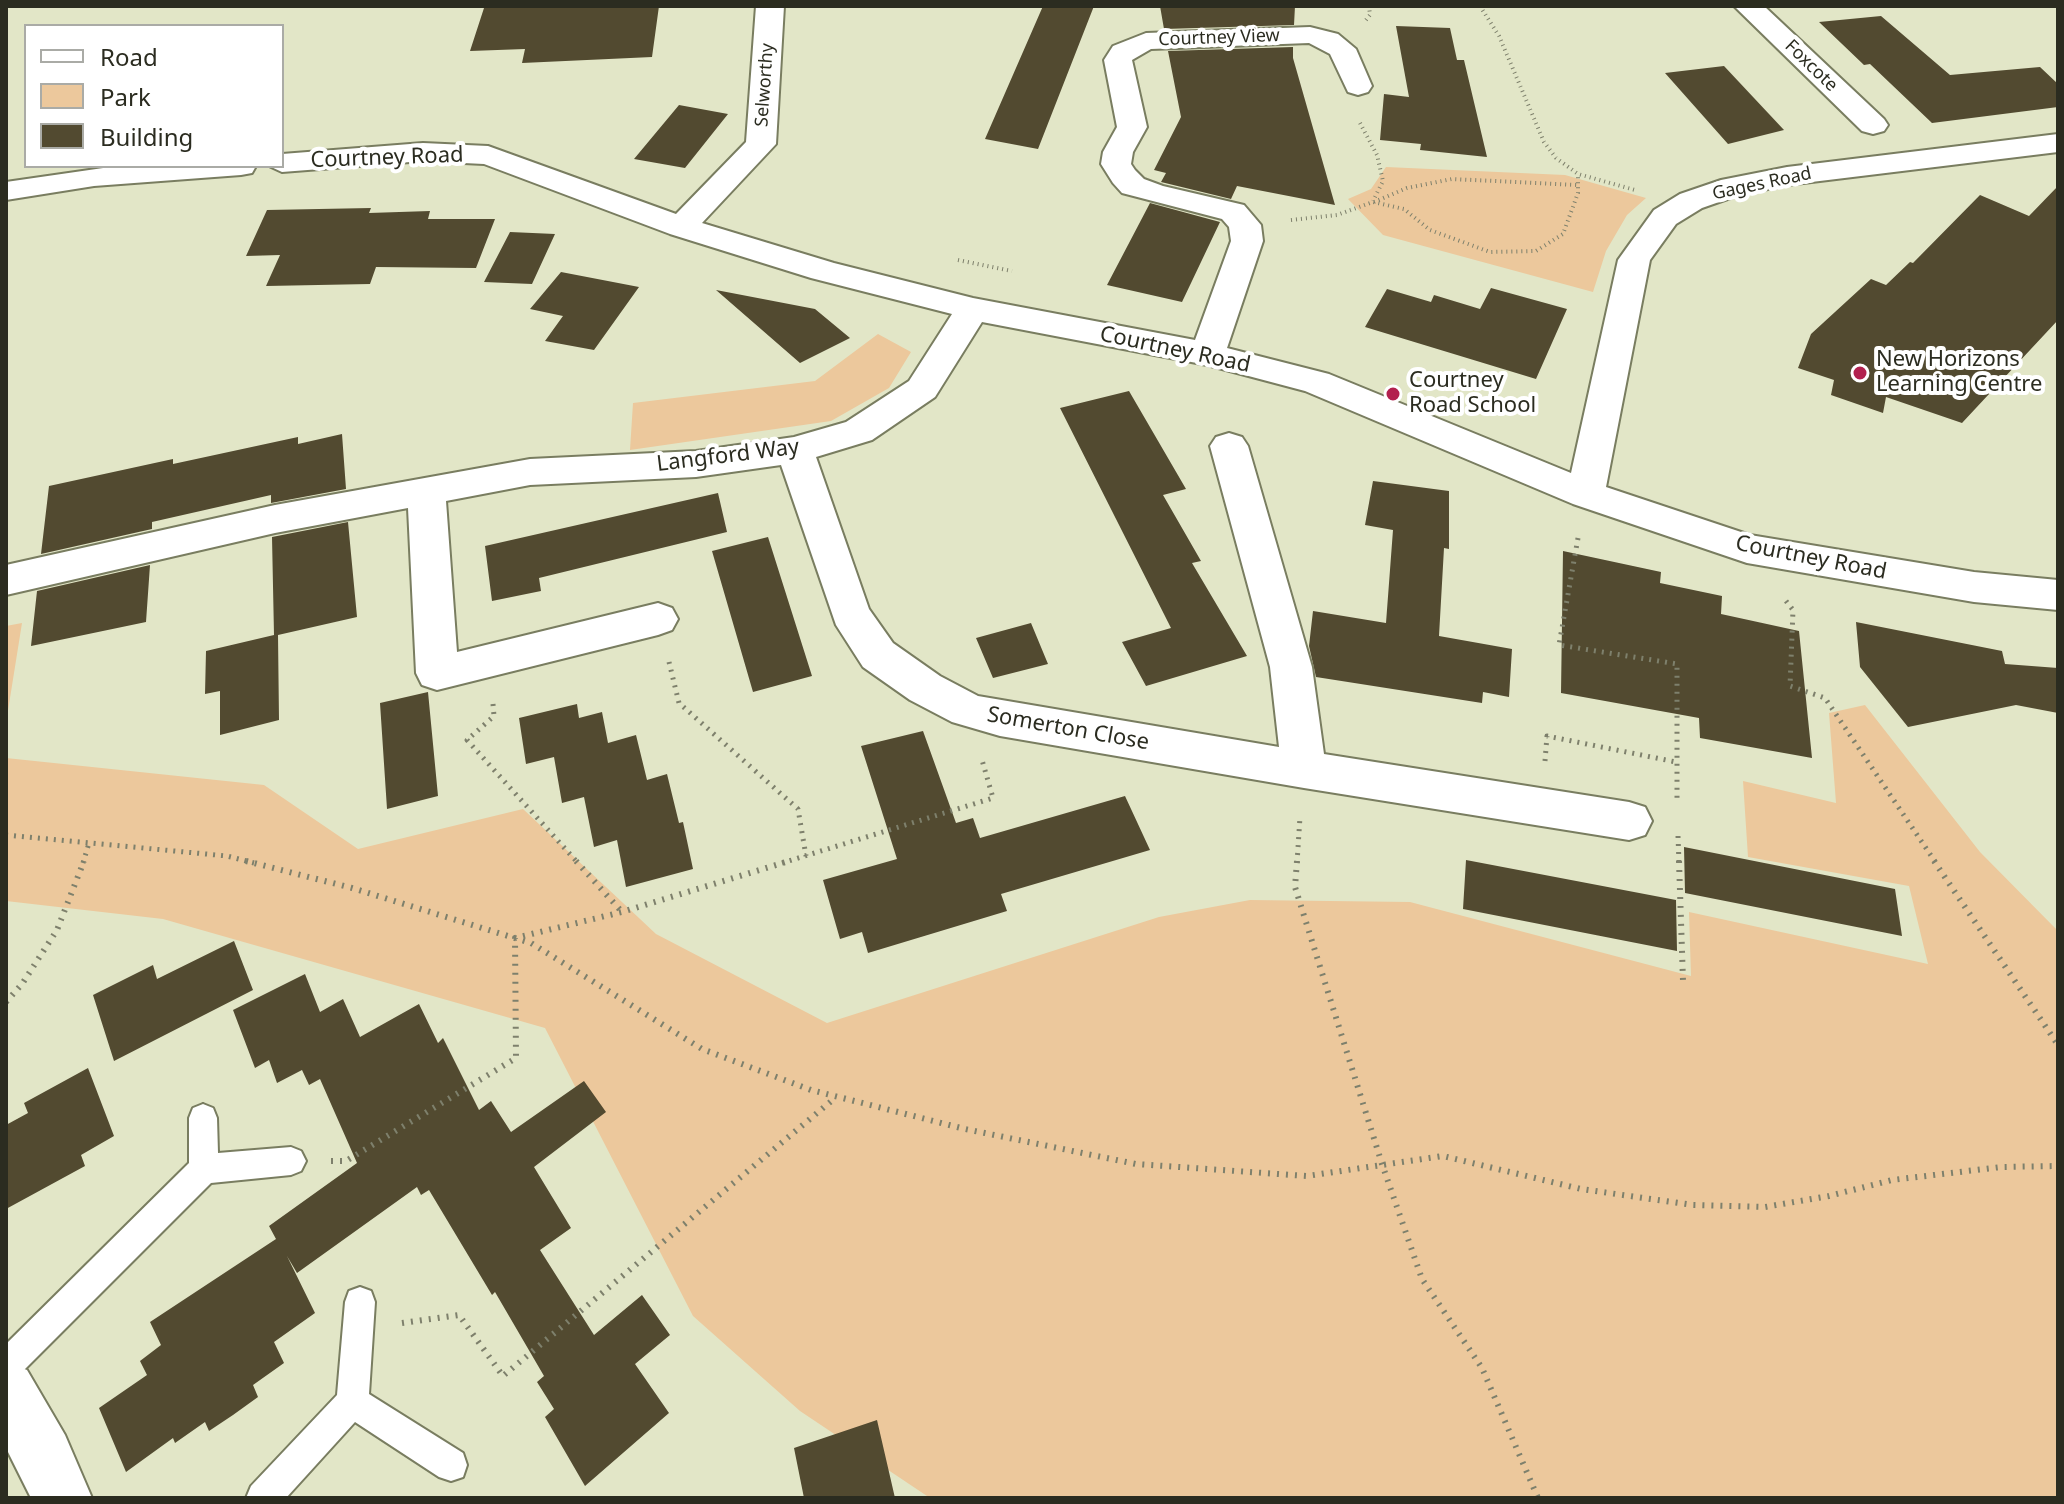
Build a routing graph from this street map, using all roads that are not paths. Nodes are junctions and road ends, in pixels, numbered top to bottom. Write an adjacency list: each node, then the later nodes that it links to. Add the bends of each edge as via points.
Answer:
1 (770, 6): 9 (street, Selworthy, via 761,144)
2 (1748, 6): 4 (street, Foxcote)
3 (1358, 86): 11 (street, Courtney View, via 1342,49 1310,35 1146,41 1118,60 1132,127 1116,164 1124,176 1133,186 1153,193 1233,212 1245,225 1247,241)
4 (1873, 125)
5 (2058, 143): 15 (street, Gages Road, via 1787,176 1732,187 1665,217 1634,260)
6 (284, 163): 9 (street, Courtney Road, via 423,152 488,155)
7 (214, 168): 8 (street, via 94,177)
8 (6, 191)
9 (681, 227): 10 (street, Courtney Road)
10 (973, 309): 11 (street, Courtney Road); 13 (street, Langford Way, via 922,389 859,431)
11 (1207, 354): 15 (street, Courtney Road, via 1316,382)
12 (1229, 446): 19 (street, via 1291,667)
13 (795, 450): 14 (street, Langford Way, via 696,464 530,472); 19 (street, Somerton Close, via 850,614 878,655 925,688 967,710 1000,719)
14 (426, 490): 16 (street, Langford Way); 18 (street, via 437,673)
15 (1586, 494): 17 (street, Courtney Road, via 1747,549 1974,587)
16 (6, 580)
17 (2058, 595)
18 (658, 619)
19 (1304, 770): 20 (street, Somerton Close)
20 (1629, 821)
21 (203, 1118): 23 (lane)
22 (291, 1161): 23 (lane)
23 (204, 1169): 25 (lane)
24 (359, 1316): 27 (lane)
25 (6, 1366)
26 (6, 1391): 29 (street)
27 (352, 1402): 28 (lane); 30 (lane)
28 (451, 1465)
29 (62, 1498)
30 (263, 1498)

